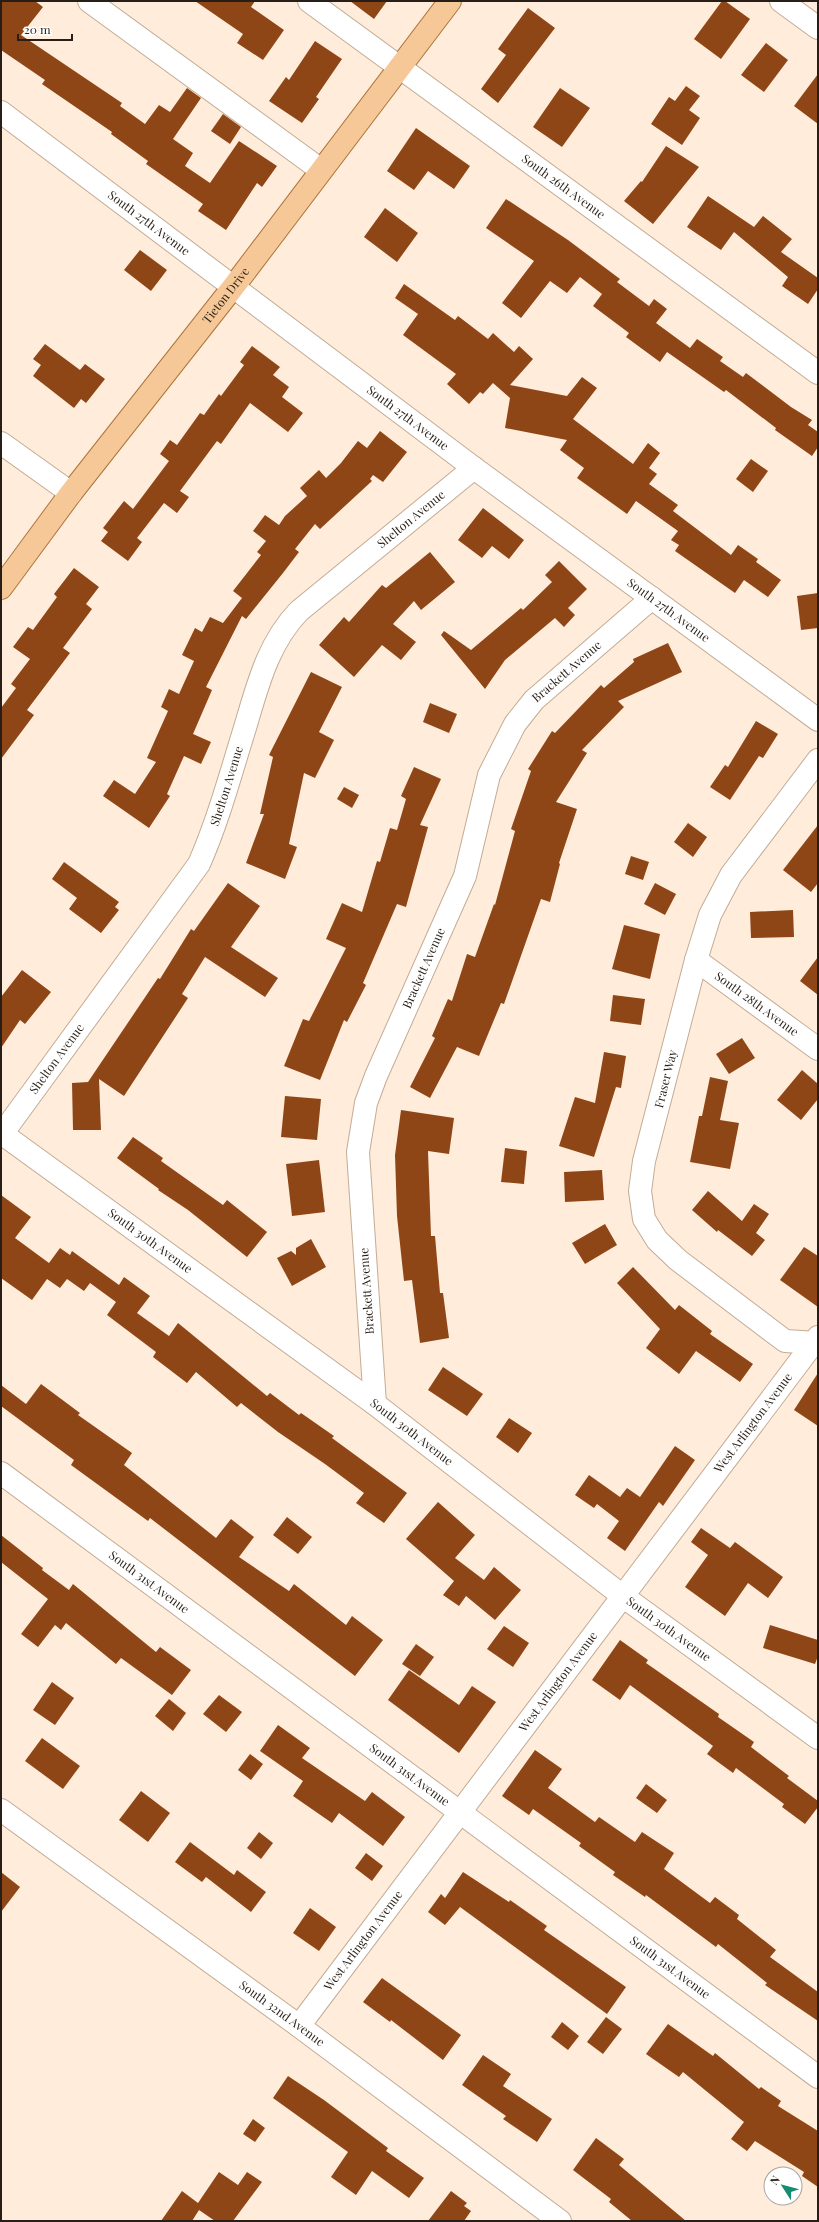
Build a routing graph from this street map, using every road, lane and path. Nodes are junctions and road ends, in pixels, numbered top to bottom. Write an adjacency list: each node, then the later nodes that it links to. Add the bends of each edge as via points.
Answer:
1 (89, 1): 8 (street)
2 (309, 1): 6 (street, South 26th Avenue)
3 (450, 1): 6 (main road, Tieton Drive)
4 (781, 1): 5 (street)
5 (818, 28)
6 (401, 67): 8 (main road, Tieton Drive); 10 (street, South 26th Avenue)
7 (1, 112): 9 (street, South 27th Avenue)
8 (321, 170): 9 (main road, Tieton Drive)
9 (234, 286): 12 (street, South 27th Avenue); 13 (main road, Tieton Drive)
10 (818, 373)
11 (1, 443): 13 (street)
12 (474, 468): 15 (street, South 27th Avenue); 20 (street, Shelton Avenue, via 286,624 273,645 261,674 219,815 199,864)
13 (71, 493): 14 (main road, Tieton Drive)
14 (1, 588)
15 (652, 598): 16 (street, South 27th Avenue); 22 (street, Brackett Avenue, via 534,700 515,724 489,775 465,876 366,1104 358,1152)
16 (818, 720)
17 (818, 760): 18 (street, Fraser Way, via 731,875 710,915)
18 (696, 960): 19 (street, South 28th Avenue); 21 (street, Fraser Way, via 644,1161 640,1191 644,1219 657,1240 678,1260 785,1341)
19 (818, 1049)
20 (2, 1133): 22 (street, South 30th Avenue)
21 (816, 1341): 24 (street, West Arlington Avenue)
22 (375, 1404): 24 (street, South 30th Avenue)
23 (1, 1473): 27 (street, South 31st Avenue)
24 (624, 1597): 25 (street, South 30th Avenue); 27 (street, West Arlington Avenue)
25 (818, 1738)
26 (1, 1810): 28 (street, South 32nd Avenue)
27 (460, 1812): 28 (street, West Arlington Avenue); 29 (street, South 31st Avenue)
28 (299, 2026): 30 (street, South 32nd Avenue)
29 (818, 2077)
30 (560, 2221)

